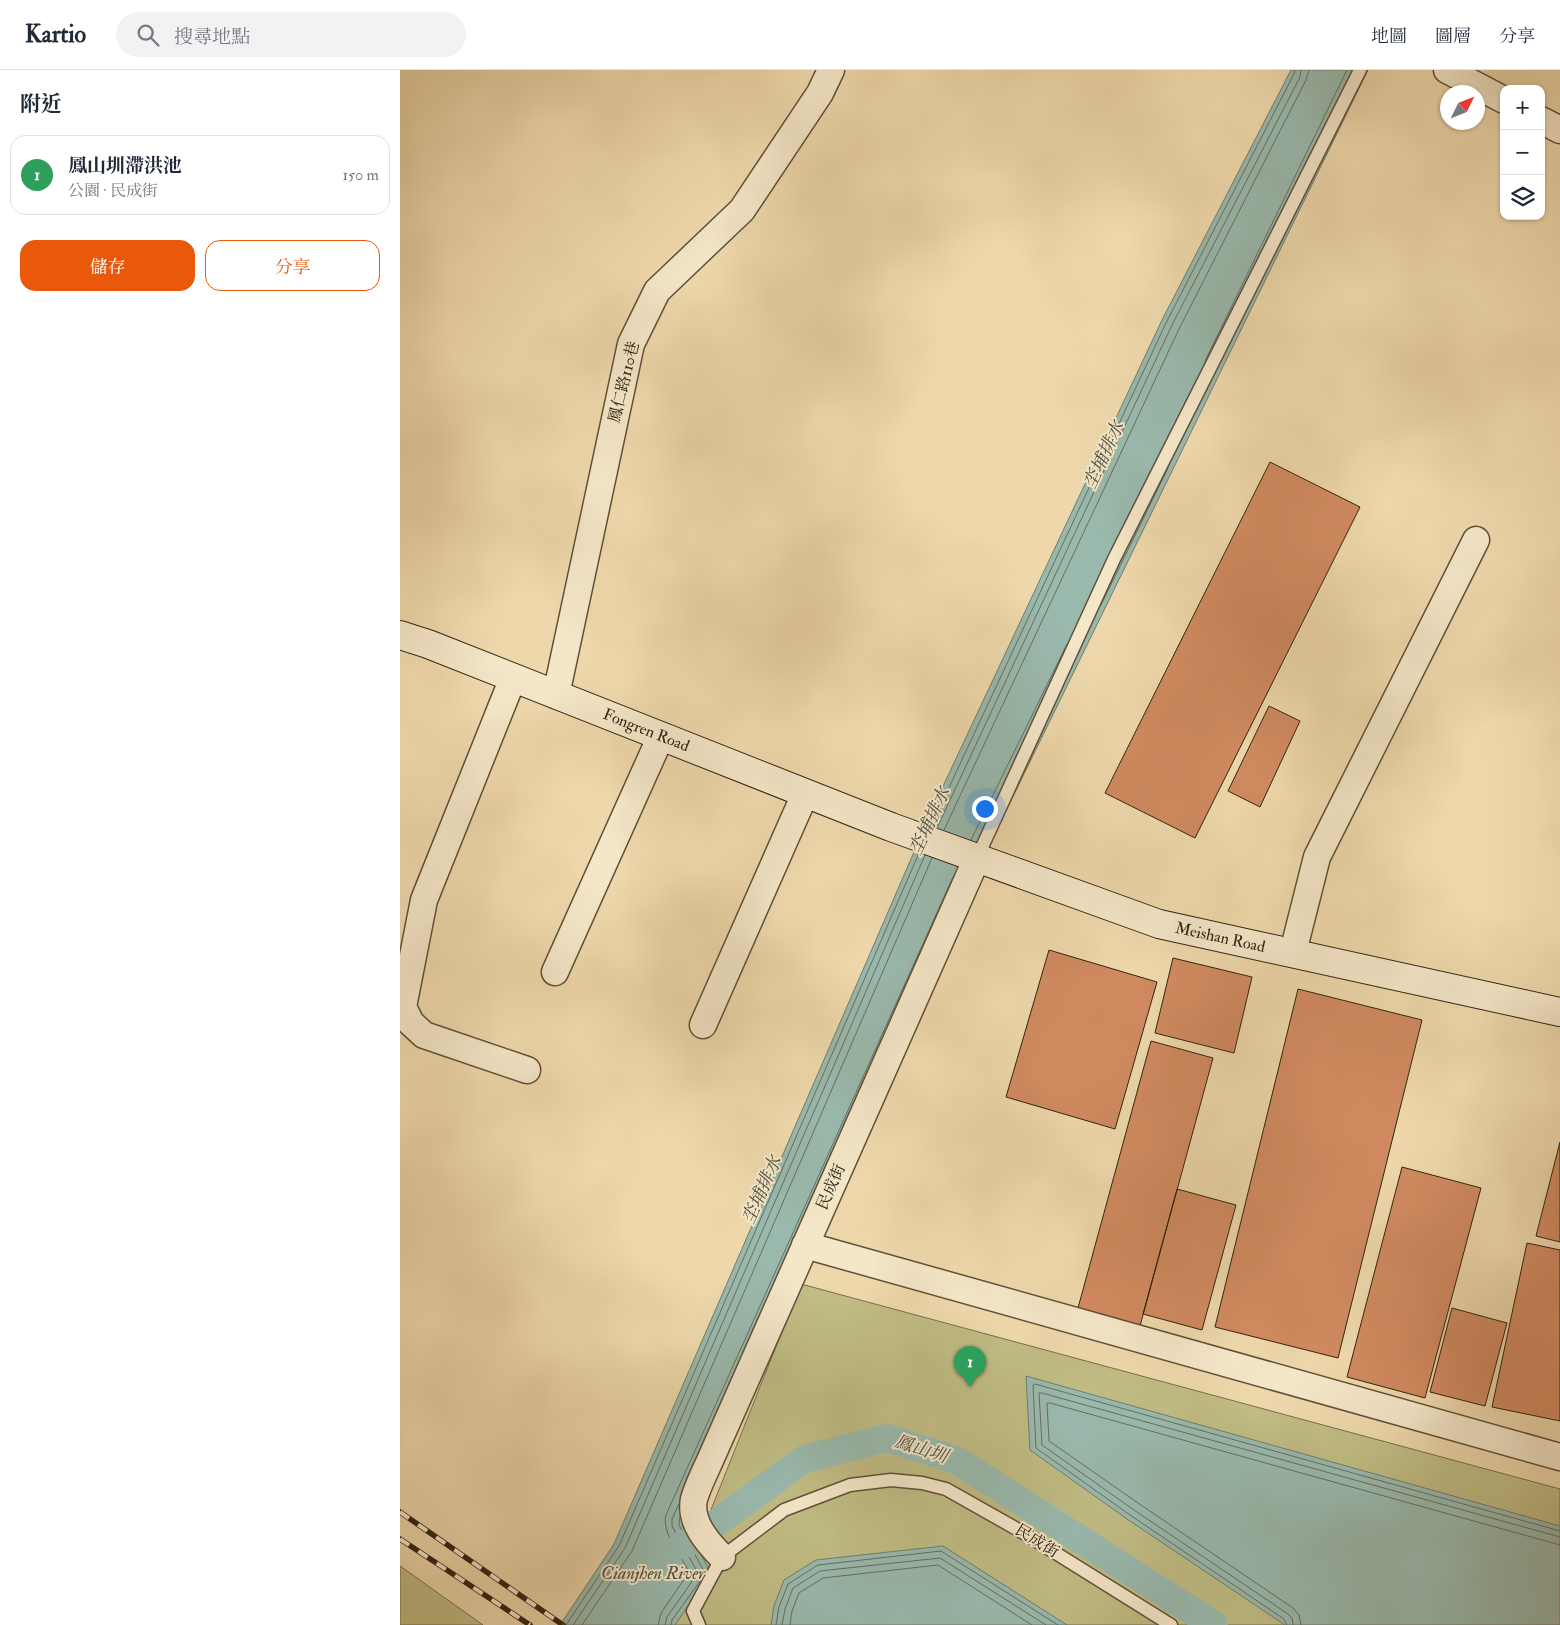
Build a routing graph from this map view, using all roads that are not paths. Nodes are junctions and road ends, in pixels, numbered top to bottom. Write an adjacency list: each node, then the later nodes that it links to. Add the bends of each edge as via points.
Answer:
1 (831, 70): 10 (street, 鳳仁路110巷, via 820,94 742,210 658,291 631,344)
2 (1360, 70): 14 (lane, via 1114,559)
3 (1447, 70): 4 (street)
4 (1500, 98)
5 (1545, 122): 6 (street)
6 (1560, 130)
7 (1476, 540): 15 (street, via 1317,857)
8 (400, 634): 9 (street, Fongren Road)
9 (513, 678): 10 (street, Fongren Road); 19 (street, via 424,900 403,1007 411,1023 424,1035)
10 (556, 695): 11 (street, Fongren Road)
11 (661, 736): 12 (street, Fongren Road); 16 (street)
12 (805, 794): 13 (street, Fongren Road); 18 (street)
13 (892, 827): 14 (street, Meishan Road)
14 (971, 856): 15 (street, Meishan Road, via 1159,924); 20 (street, 民成街)
15 (1293, 952): 17 (street, Meishan Road)
16 (555, 972)
17 (1560, 1012)
18 (702, 1025)
19 (527, 1070)
20 (805, 1245): 21 (street); 22 (street, 民成街, via 694,1500 694,1518)
21 (1560, 1457)
22 (715, 1550): 23 (lane, 民成街, via 693,1611); 24 (lane, 民成街, via 784,1510 850,1485 891,1480 922,1483 946,1488)
23 (699, 1625)
24 (1171, 1625)

